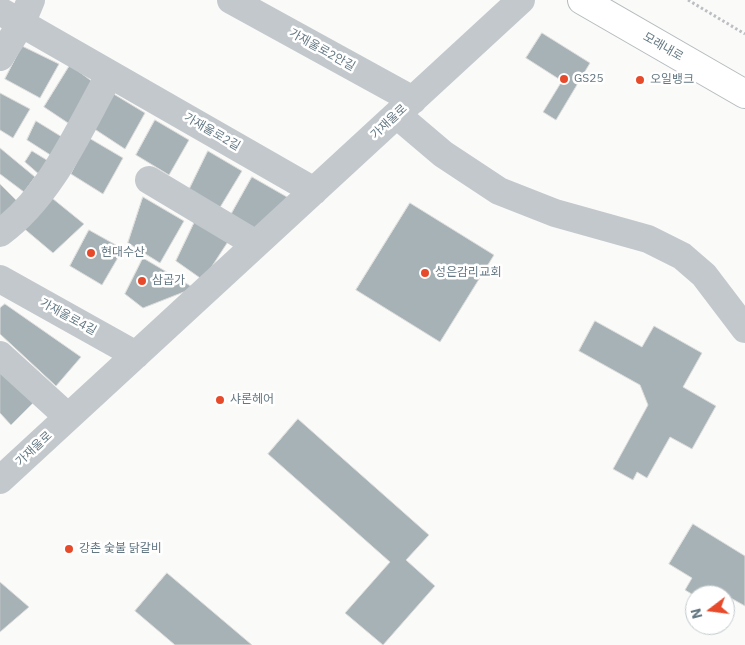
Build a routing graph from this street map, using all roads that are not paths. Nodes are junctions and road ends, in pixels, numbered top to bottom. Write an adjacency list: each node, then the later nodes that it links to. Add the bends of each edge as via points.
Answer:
1 (231, 0): 8 (street, 가재울로2안길)
2 (522, 0): 8 (street, 가재울로)
3 (582, 0): 7 (main road, 모래내로)
4 (17, 12): 5 (street, 가재울로2길); 6 (street, 가재울로2길)
5 (0, 57)
6 (110, 74): 10 (street, 가재울로2길); 11 (street, via 55,174 17,220)
7 (745, 94)
8 (405, 107): 10 (street, 가재울로); 14 (street, 가재울로2안길, via 443,154 499,191 555,213 648,239 682,256 704,275)
9 (149, 180): 12 (street)
10 (314, 191): 12 (street, 가재울로)
11 (0, 233)
12 (256, 244): 16 (street, 가재울로)
13 (0, 279): 16 (street, 가재울로4길)
14 (745, 330)
15 (0, 355): 17 (street)
16 (136, 355): 17 (street, 가재울로)
17 (68, 417): 18 (street, 가재울로)
18 (0, 480)

